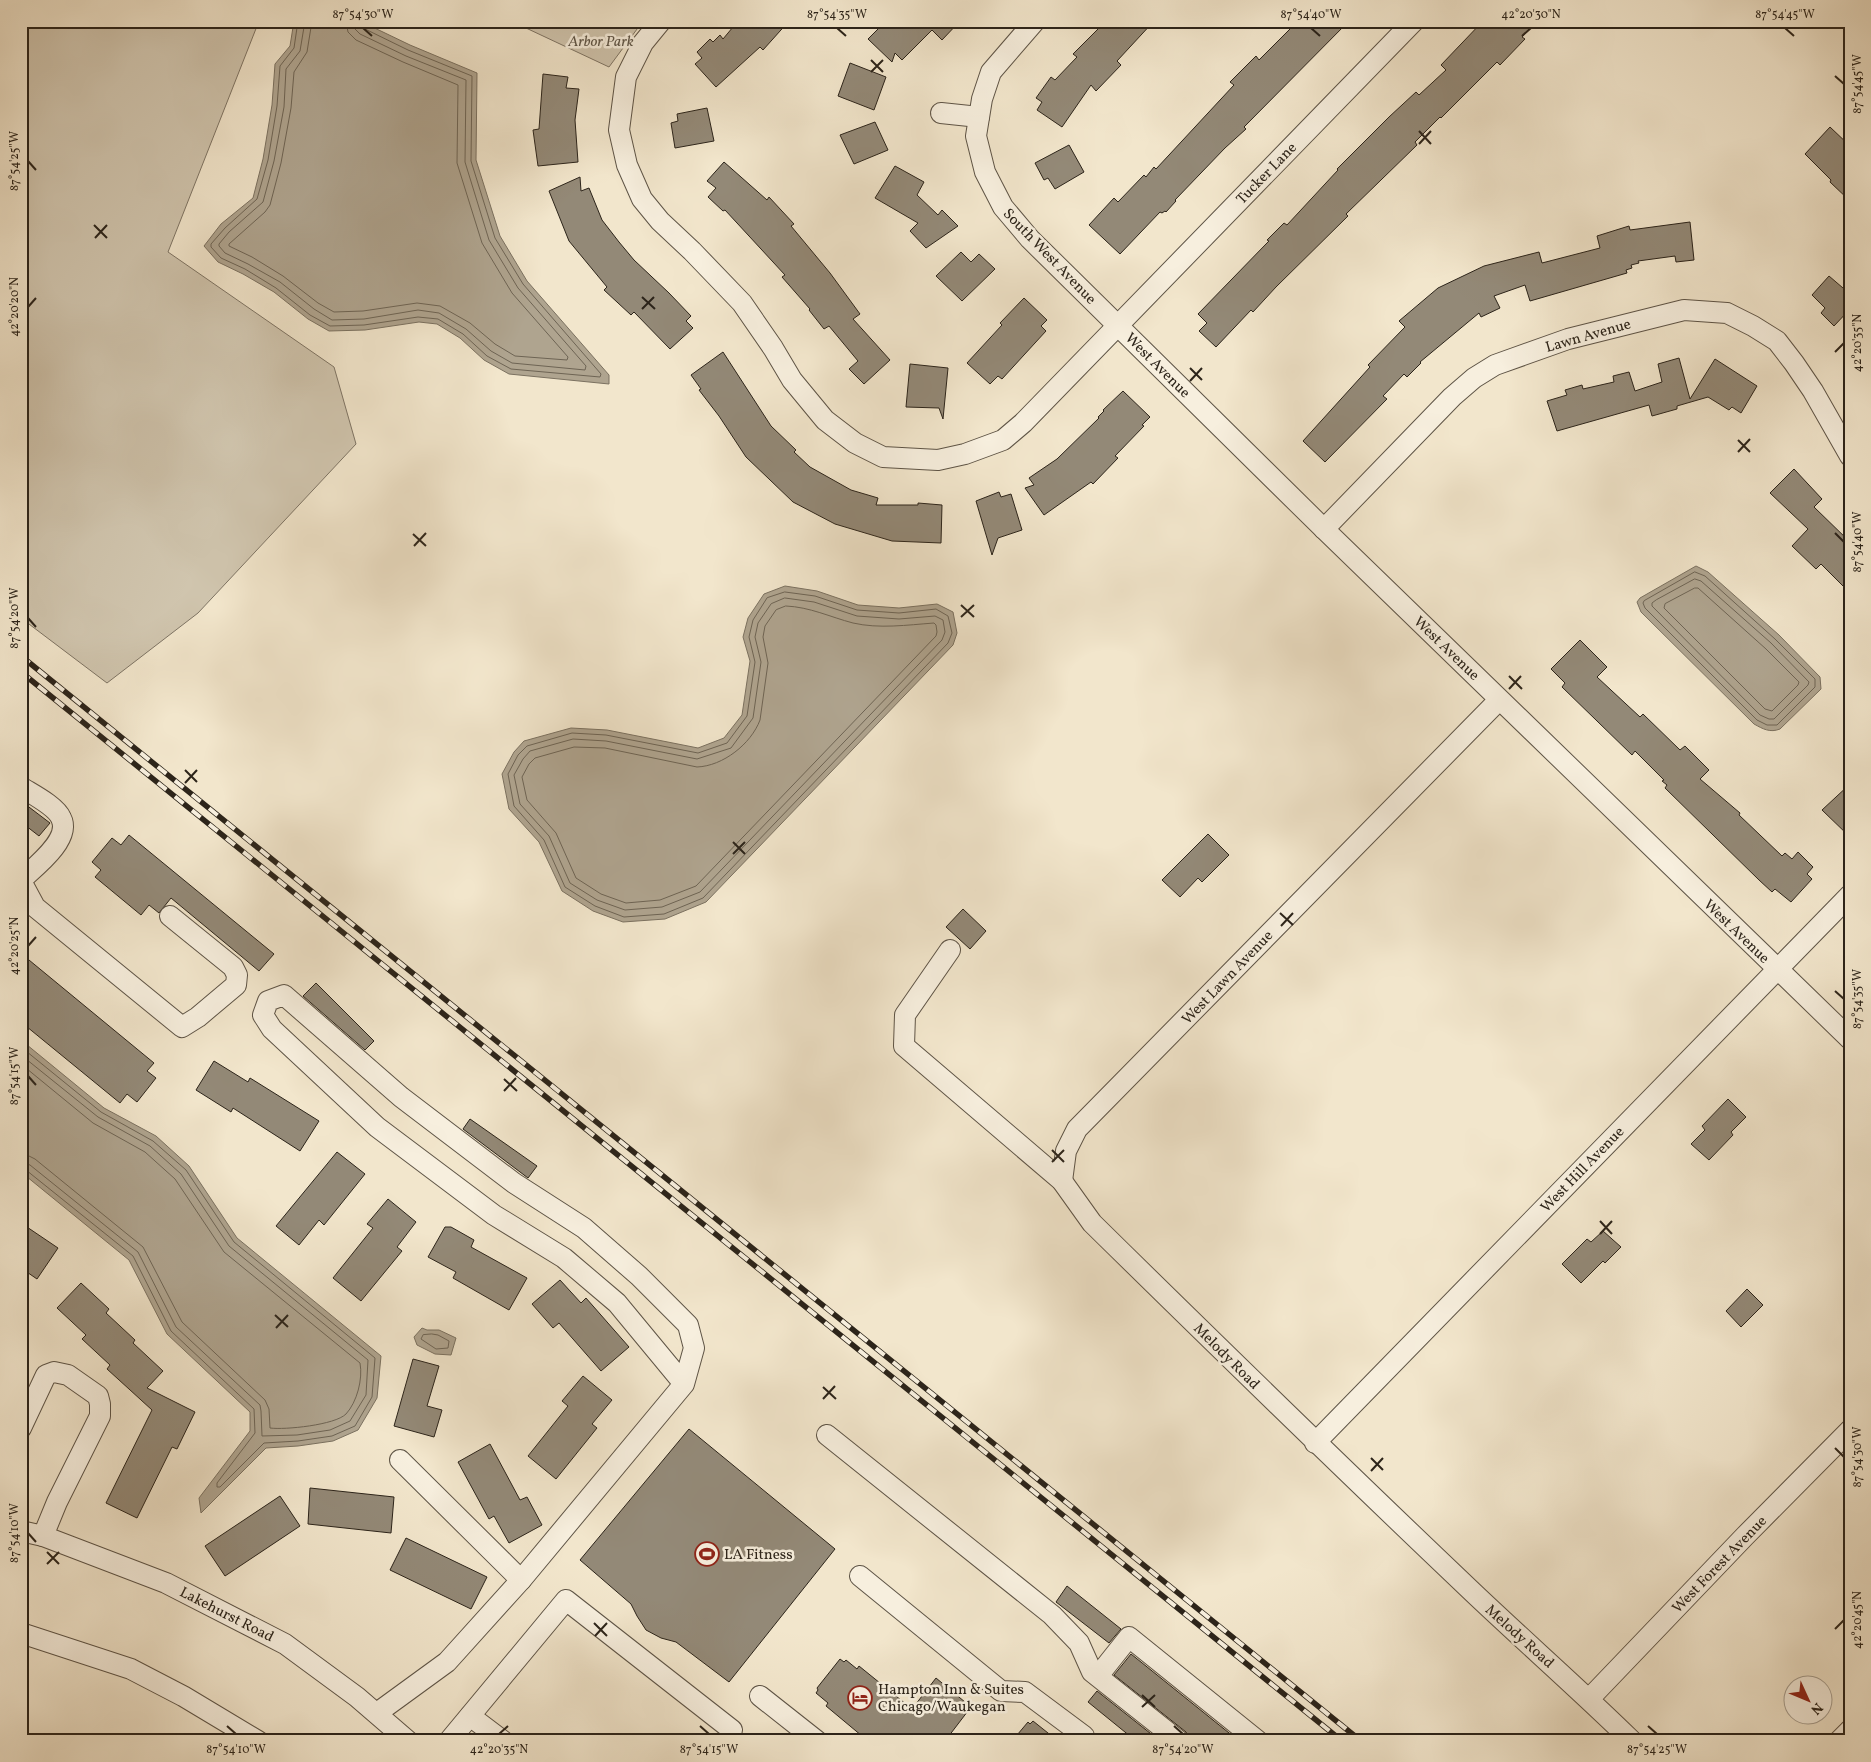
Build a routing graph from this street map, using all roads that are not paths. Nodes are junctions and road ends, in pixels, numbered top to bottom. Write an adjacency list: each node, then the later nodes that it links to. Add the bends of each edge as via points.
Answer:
1 (661, 21): 6 (street, Tucker Lane, via 643,43 626,77 619,130 627,165 642,199 742,303 792,380 825,420 855,444 883,457 938,460 1003,440 1024,423)
2 (1035, 21): 5 (street, South West Avenue, via 991,72)
3 (1414, 21): 6 (street, Tucker Lane)
4 (941, 112): 5 (street)
5 (979, 116): 6 (street, South West Avenue, via 976,136 984,172 1003,207 1030,239)
6 (1118, 326): 8 (street, West Avenue)
7 (1850, 456): 8 (street, Lawn Avenue, via 1813,391 1777,341 1727,313 1684,310 1568,339 1495,365 1452,397)
8 (1324, 529): 9 (street, West Avenue)
9 (1499, 700): 15 (street, West Avenue); 17 (street, West Lawn Avenue, via 1078,1129 1066,1151)
10 (21, 787): 11 (street, via 61,816 64,826 61,838 52,850)
11 (21, 880): 13 (street, via 35,907 182,1027 236,985 238,974)
12 (1850, 895): 15 (street, West Hill Avenue)
13 (170, 916)
14 (950, 950): 17 (street, Melody Road, via 905,1015 904,1046)
15 (1777, 970): 16 (street, West Avenue); 22 (street, West Hill Avenue)
16 (1850, 1039)
17 (1062, 1181): 22 (street, Melody Road, via 1092,1223)
18 (684, 1384): 18 (street, via 694,1348 688,1325 639,1276 584,1228 514,1183 401,1097 284,995 268,1001 263,1015 272,1029 377,1127 494,1215 564,1258 617,1303); 27 (street)
19 (21, 1428): 25 (street, via 46,1375 54,1372 68,1375 98,1396 100,1416)
20 (1850, 1430): 31 (street, West Forest Avenue)
21 (827, 1435): 29 (street, via 1052,1615 1078,1643 1092,1672)
22 (1315, 1443): 31 (street, Melody Road, via 1505,1624)
23 (400, 1460): 27 (street)
24 (21, 1530): 25 (street, Lakehurst Road)
25 (43, 1536): 32 (street, Lakehurst Road, via 166,1583 286,1644)
26 (860, 1576): 42 (street, via 1000,1691 1025,1692 1084,1736)
27 (521, 1580): 32 (street, via 447,1662)
28 (21, 1633): 37 (street, via 131,1670 183,1696)
29 (1098, 1676): 43 (street); 44 (street, via 1129,1637)
30 (760, 1696): 36 (street)
31 (1589, 1698): 45 (street, Melody Road)
32 (377, 1713): 38 (street, Lakehurst Road)
33 (470, 1716): 34 (street, via 566,1600); 39 (street); 40 (street)
34 (732, 1730)
35 (1850, 1730): 46 (street)
36 (796, 1734): 41 (street)
37 (258, 1741)
38 (408, 1741)
39 (449, 1741)
40 (503, 1741)
41 (817, 1741)
42 (1085, 1741)
43 (1178, 1741)
44 (1258, 1741)
45 (1632, 1741)
46 (1839, 1741)

